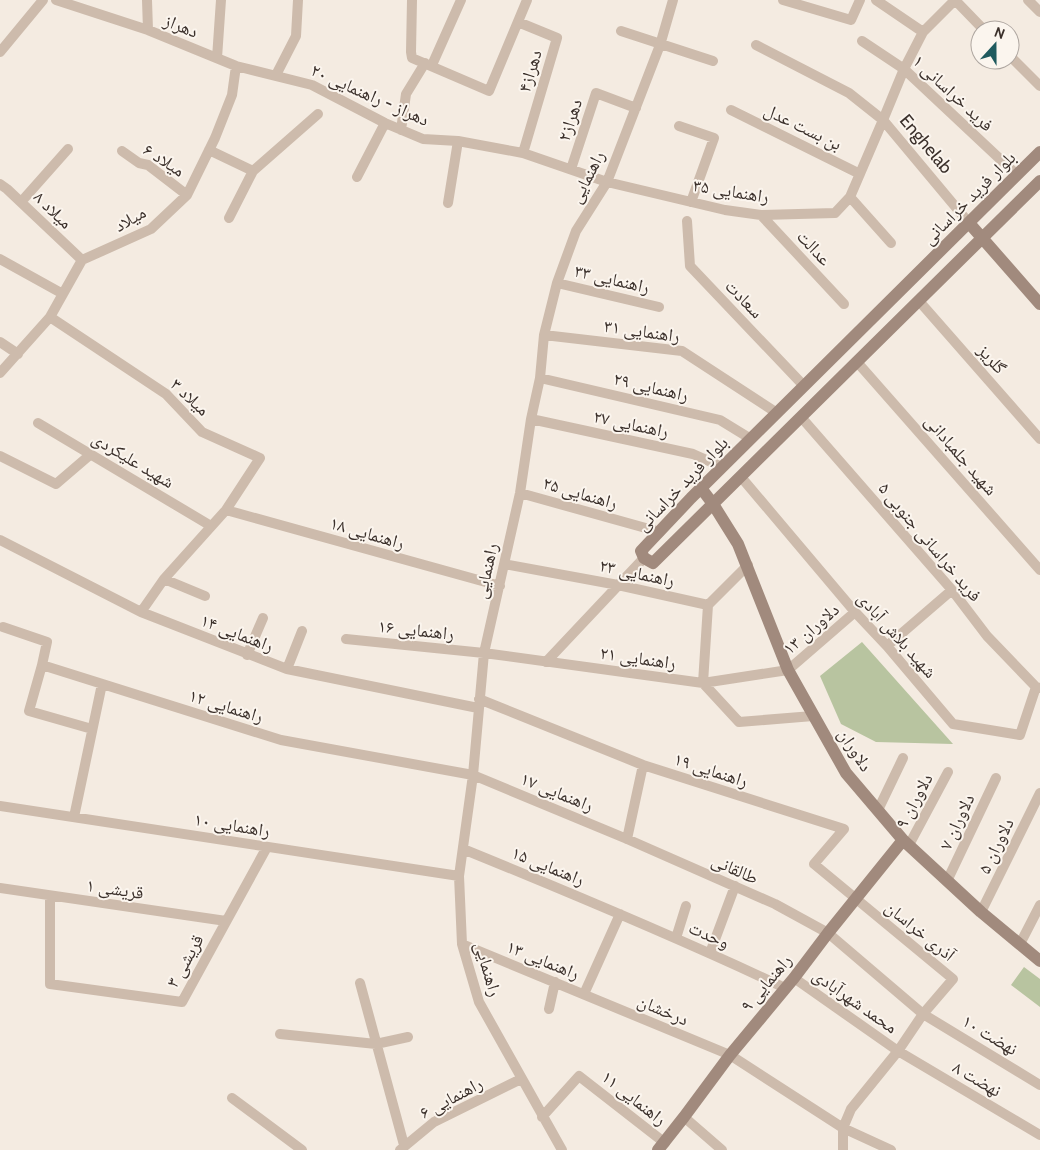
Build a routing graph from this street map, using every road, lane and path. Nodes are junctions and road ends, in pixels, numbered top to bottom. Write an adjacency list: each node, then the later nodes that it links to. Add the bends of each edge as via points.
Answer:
1 (43, 0): 24 (street)
2 (56, 0): 18 (street, دهراز)
3 (147, 0): 18 (street)
4 (220, 0): 25 (street)
5 (298, 0): 31 (street, via 296,36)
6 (412, 0): 27 (street, via 411,56)
7 (461, 0): 27 (street)
8 (527, 0): 17 (street)
9 (673, 0): 22 (street, راهنمایی)
10 (783, 0): 11 (street, via 851,20)
11 (860, 0)
12 (876, 0): 20 (street)
13 (955, 0): 16 (street); 20 (street)
14 (1028, 0): 15 (street)
15 (1040, 12)
16 (974, 20)
17 (518, 22): 27 (street, via 489,91); 45 (street, دهراز۴, via 557,38)
18 (148, 30): 25 (street, دهراز)
19 (621, 31): 22 (street)
20 (923, 32): 30 (street)
21 (862, 41): 30 (street, فرید خراسانی ۱)
22 (660, 45): 26 (street); 33 (street, راهنمایی)
23 (756, 45): 36 (street, Enghelab, via 849,93)
24 (0, 52)
25 (217, 58): 28 (street, دهراز)
26 (713, 61)
27 (428, 64): 39 (street, via 406,94)
28 (236, 66): 31 (street, دهراز - راهنمایی ۲۰); 42 (street, میلاد, via 232,95)
29 (1020, 66): 32 (street)
30 (904, 69): 36 (street); 49 (street, فرید خراسانی ۱)
31 (276, 75): 37 (street, دهراز - راهنمایی ۲۰, via 312,85)
32 (1040, 86)
33 (636, 108): 46 (street, دهراز۲, via 596,93); 52 (street, راهنمایی)
34 (731, 110): 48 (street, بن بست عدل)
35 (318, 114): 47 (street)
36 (883, 120): 48 (street, راهنمایی ۳۵); 62 (street, Enghelab)
37 (385, 123): 39 (street, دهراز - راهنمایی ۲۰); 50 (street)
38 (679, 126): 57 (street, via 714,138)
39 (401, 130): 40 (street, دهراز - راهنمایی ۲۰, via 423,139)
40 (458, 141): 45 (street, دهراز - راهنمایی ۲۰); 58 (street)
41 (68, 150): 56 (street)
42 (209, 150): 47 (street); 54 (street, میلاد)
43 (122, 151): 54 (street, میلاد ۶, via 139,163 148,165)
44 (1040, 152): 49 (street, بلوار فرید خراسانی)
45 (522, 153): 46 (street, دهراز - راهنمایی ۲۰)
46 (571, 170): 52 (street, دهراز - راهنمایی ۲۰)
47 (253, 171): 60 (street)
48 (860, 174): 55 (street, راهنمایی ۳۵)
49 (1017, 175): 62 (street, بلوار فرید خراسانی)
50 (357, 177)
51 (1040, 181): 63 (street, بلوار فرید خراسانی)
52 (607, 182): 57 (street, راهنمایی ۳۵); 67 (street, راهنمایی, via 576,231)
53 (0, 184): 56 (street, میلاد ۸)
54 (187, 195): 66 (street, میلاد, via 151,228)
55 (850, 197): 59 (street, راهنمایی ۳۵, via 836,213); 64 (street)
56 (21, 202): 66 (street, میلاد ۸)
57 (691, 202): 59 (street, راهنمایی ۳۵)
58 (448, 203)
59 (761, 215): 70 (street, عدالت)
60 (229, 218)
61 (686, 221): 80 (street, سعادت, via 690,266)
62 (969, 223): 63 (street, Enghelab); 80 (street, بلوار فرید خراسانی)
63 (982, 238): 69 (street, بلوار فرید خراسانی); 71 (street, Enghelab)
64 (891, 244)
65 (0, 259): 68 (street)
66 (82, 260): 68 (street)
67 (557, 283): 72 (street, راهنمایی ۳۳); 74 (street, راهنمایی)
68 (63, 294): 73 (street)
69 (919, 301): 77 (street, بلوار فرید خراسانی); 86 (street, گلریز)
70 (844, 304)
71 (1040, 304)
72 (659, 307)
73 (50, 317): 76 (street); 94 (street, میلاد ۳, via 166,394 202,432 260,458)
74 (544, 336): 79 (street, راهنمایی); 81 (street, راهنمایی ۳۱, via 682,351)
75 (0, 342): 76 (street)
76 (18, 354): 78 (street)
77 (857, 362): 82 (street, بلوار فرید خراسانی); 101 (street, شهید جلمبادانی)
78 (0, 373)
79 (540, 378): 83 (street, راهنمایی); 85 (street, راهنمایی ۲۹, via 720,420)
80 (804, 386): 81 (street, بلوار فرید خراسانی)
81 (777, 413): 85 (street, بلوار فرید خراسانی)
82 (801, 417): 90 (street, بلوار فرید خراسانی); 105 (street, فرید خراسانی جنوبی ۵)
83 (531, 419): 89 (street, راهنمایی ۲۷, via 693,454); 92 (street, راهنمایی)
84 (38, 423): 87 (street, شهید علیکردی)
85 (751, 439): 89 (street, بلوار فرید خراسانی)
86 (1040, 439)
87 (91, 454): 88 (street, via 56,484); 95 (street, شهید علیکردی)
88 (0, 456)
89 (722, 467): 91 (street, بلوار فرید خراسانی)
90 (741, 477): 93 (street, بلوار فرید خراسانی); 109 (street, شهید بلاش آبادی)
91 (701, 488): 93 (street, دلاوران); 96 (street, بلوار فرید خراسانی)
92 (520, 493): 96 (street, راهنمایی ۲۵); 99 (street, راهنمایی)
93 (713, 504): 98 (street, بلوار فرید خراسانی, via 653,564); 100 (street, دلاوران)
94 (226, 510): 95 (street); 104 (street, راهنمایی ۱۸)
95 (211, 526): 102 (street)
96 (660, 532): 98 (street, بلوار فرید خراسانی, via 641,551)
97 (0, 540): 108 (street, راهنمایی ۱۴)
98 (644, 558): 103 (street)
99 (504, 564): 103 (street, راهنمایی ۲۳); 104 (street, راهنمایی)
100 (748, 565): 107 (street); 120 (street, دلاوران)
101 (1040, 570)
102 (164, 579): 106 (street); 108 (street)
103 (618, 585): 107 (street, راهنمایی ۲۳); 117 (street)
104 (500, 586): 115 (street, راهنمایی)
105 (952, 590): 114 (street); 123 (street, فرید خراسانی جنوبی ۵, via 987,636)
106 (205, 596)
107 (708, 605): 121 (street)
108 (141, 612): 116 (street, راهنمایی ۱۴)
109 (855, 612): 114 (street, شهید بلاش آبادی); 120 (street, دلاوران ۱۳)
110 (263, 618): 116 (street)
111 (3, 626): 118 (street, via 47,642)
112 (302, 632): 119 (street)
113 (346, 639): 115 (street, راهنمایی ۱۶)
114 (887, 646): 123 (street, شهید بلاش آبادی, via 953,724 1020,735)
115 (484, 653): 117 (street, راهنمایی ۲۱); 124 (street, راهنمایی)
116 (247, 655): 119 (street, راهنمایی ۱۴)
117 (546, 662): 121 (street, راهنمایی ۲۱)
118 (42, 665): 122 (street, راهنمایی ۱۲); 126 (street, via 29,711)
119 (287, 669): 124 (street, راهنمایی ۱۴)
120 (788, 670): 121 (street, راهنمایی ۲۱); 125 (street, دلاوران)
121 (703, 683): 125 (street, via 739,722)
122 (102, 684): 126 (street); 130 (street, راهنمایی ۱۲, via 281,740)
123 (1038, 688)
124 (479, 703): 128 (street, راهنمایی ۱۹); 130 (street, راهنمایی)
125 (813, 716): 134 (street, دلاوران, via 846,772)
126 (92, 729): 135 (street)
127 (904, 758): 134 (street)
128 (643, 765): 136 (street); 145 (street, راهنمایی ۱۹, via 844,830 814,864)
129 (948, 772): 137 (street, دلاوران ۹)
130 (473, 776): 136 (street, راهنمایی ۱۷); 139 (street, راهنمایی)
131 (996, 778): 141 (street, دلاوران ۷)
132 (1040, 793): 148 (street, دلاوران ۵)
133 (0, 806): 135 (street, راهنمایی ۱۰)
134 (878, 810): 137 (street, دلاوران)
135 (74, 817): 138 (street, راهنمایی ۱۰)
136 (627, 838): 142 (street, طالقانی)
137 (906, 842): 141 (street, دلاوران); 145 (street, راهنمایی ۹)
138 (267, 847): 140 (street, راهنمایی ۱۰); 150 (street, قریشی ۳)
139 (463, 849): 140 (street, راهنمایی); 149 (street, راهنمایی ۱۵)
140 (459, 876): 153 (street, راهنمایی)
141 (947, 881): 148 (street, دلاوران)
142 (735, 886): 151 (street, طالقانی); 155 (street)
143 (0, 888): 144 (street, قریشی ۱)
144 (50, 896): 150 (street, قریشی ۱); 150 (street, قریشی ۳, via 50,984 182,1002)
145 (855, 899): 151 (street, راهنمایی ۹); 163 (street, آذری خراسان, via 953,979)
146 (1040, 905): 154 (street)
147 (686, 906): 152 (street)
148 (981, 912): 154 (street, دلاوران)
149 (620, 914): 152 (street, وحدت); 161 (street)
150 (226, 921)
151 (828, 933): 157 (street, راهنمایی ۹); 163 (street, طالقانی)
152 (676, 938): 155 (street, وحدت)
153 (462, 944): 158 (street, راهنمایی ۱۳); 169 (street, راهنمایی, via 479,1002)
154 (1020, 944): 156 (street, دلاوران)
155 (710, 953): 160 (street, وحدت)
156 (1040, 962)
157 (794, 978): 160 (street, راهنمایی ۹); 167 (street, محمد شهرآبادی)
158 (555, 982): 161 (street, راهنمایی ۱۳); 162 (street)
159 (360, 983): 166 (street)
160 (784, 988): 168 (street, راهنمایی ۹)
161 (584, 994): 168 (street, درخشان)
162 (549, 1009)
163 (923, 1014): 167 (street); 170 (street, نهضت ۱۰)
164 (280, 1034): 166 (street)
165 (408, 1036): 166 (street)
166 (376, 1044): 177 (street)
167 (898, 1051): 174 (street, via 851,1109); 175 (street, نهضت ۸)
168 (730, 1055): 173 (street, راهنمایی ۹); 174 (street, درخشان)
169 (522, 1079): 172 (street, راهنمایی); 177 (street, راهنمایی ۶, via 434,1122)
170 (1040, 1085)
171 (232, 1098): 178 (street)
172 (542, 1117): 176 (street, راهنمایی ۱۱, via 579,1076); 179 (street, راهنمایی)
173 (684, 1117): 176 (street, راهنمایی ۹); 180 (street)
174 (843, 1128): 181 (street); 182 (street, درخشان)
175 (1040, 1135)
176 (662, 1146)
177 (402, 1148)
178 (302, 1150)
179 (562, 1150)
180 (722, 1150)
181 (843, 1150)
182 (891, 1150)

